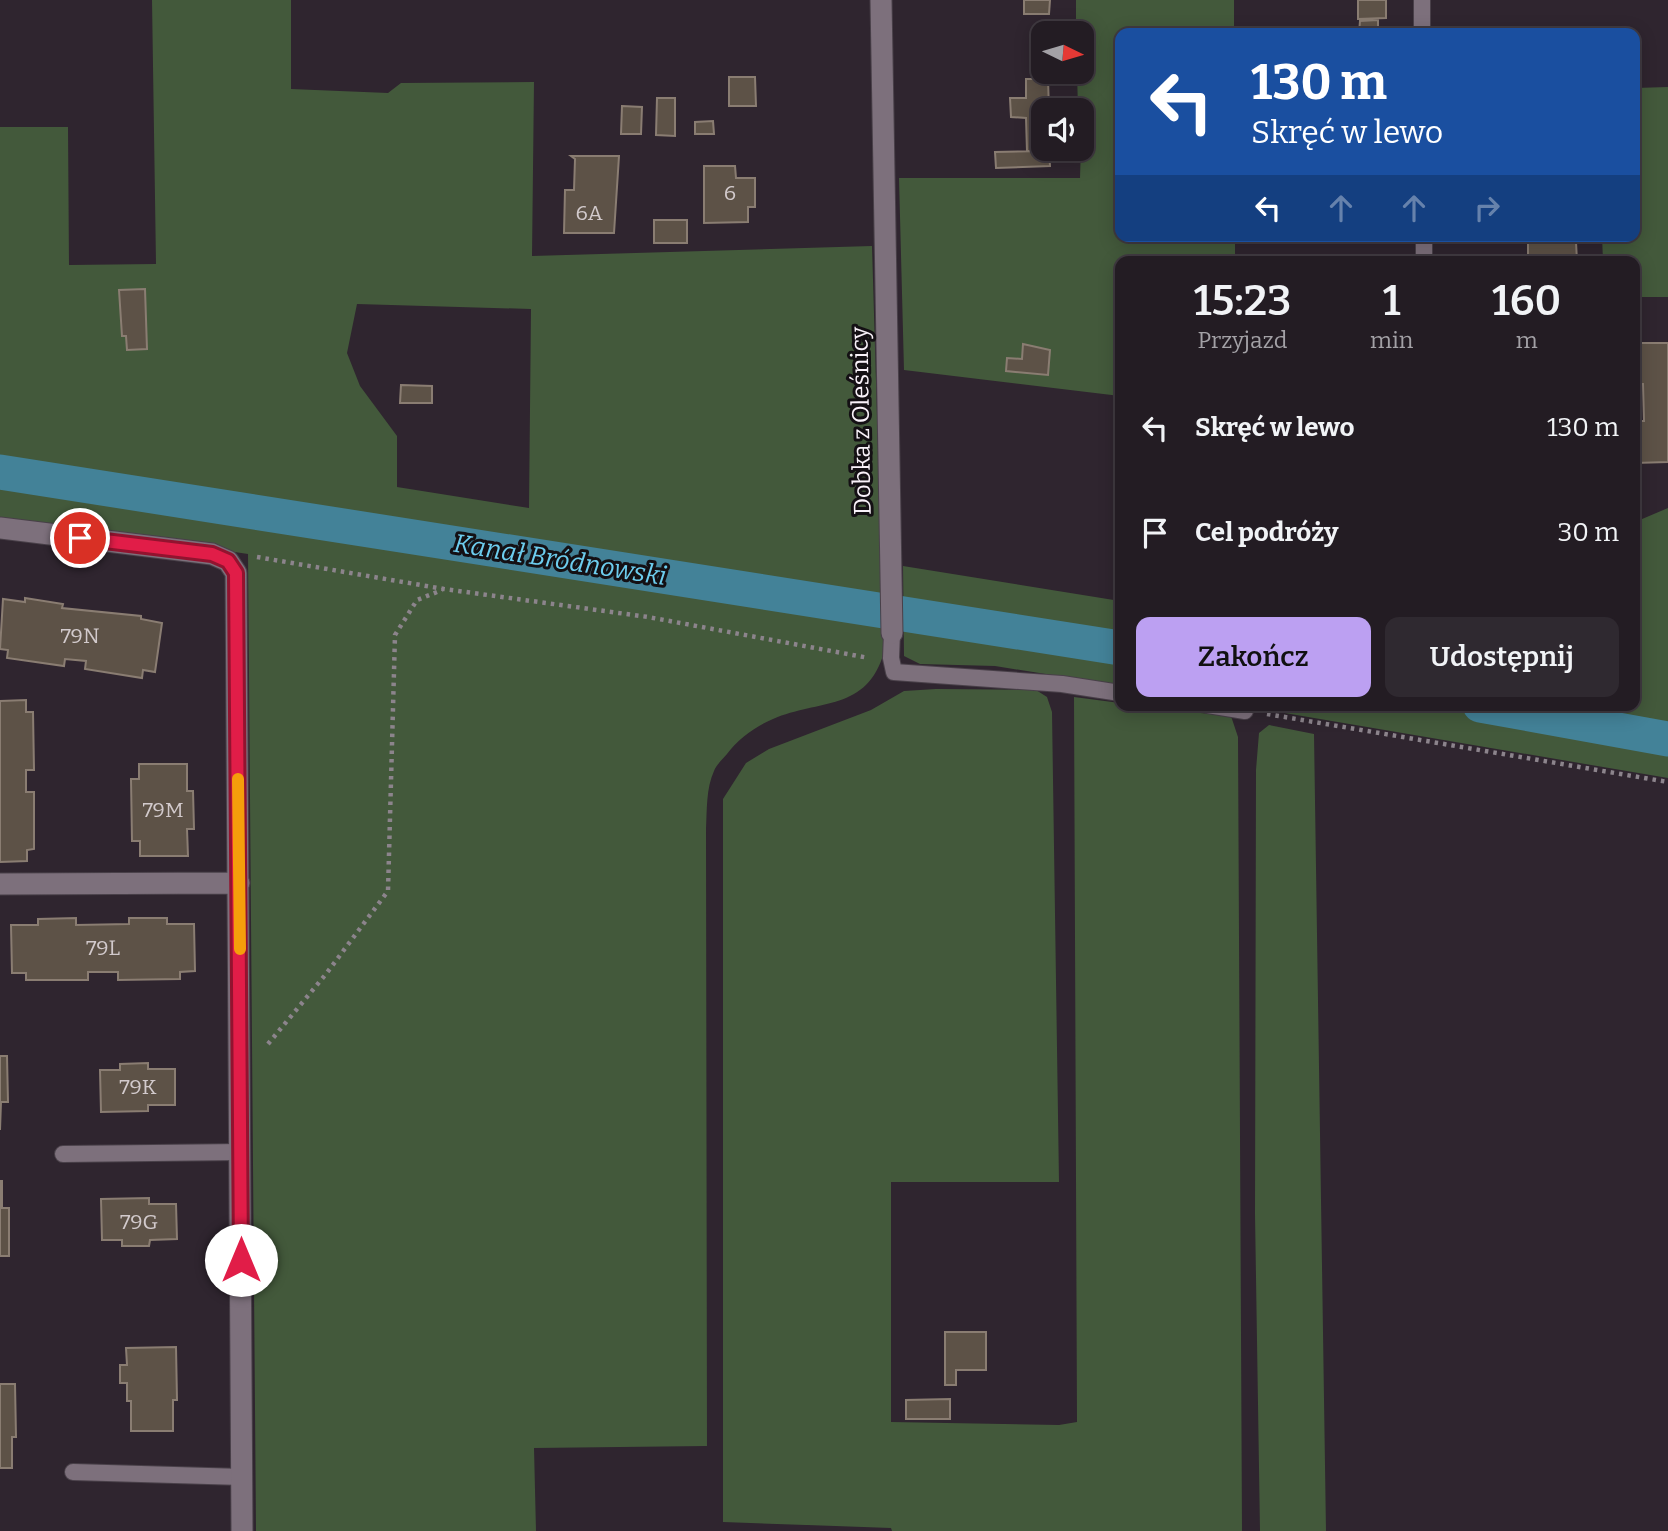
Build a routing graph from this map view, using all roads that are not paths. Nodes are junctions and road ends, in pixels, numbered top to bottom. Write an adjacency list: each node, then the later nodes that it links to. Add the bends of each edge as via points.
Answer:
1 (881, 0): 5 (street, Dobka z Oleśnicy)
2 (1422, 0): 3 (lane)
3 (1422, 28)
4 (0, 528): 7 (street, via 212,554 228,561 236,573)
5 (892, 633): 6 (lane, Dobka z Oleśnicy, via 894,672)
6 (1115, 692)
7 (239, 883): 8 (street); 9 (street)
8 (0, 884)
9 (241, 1152): 10 (lane); 12 (street)
10 (63, 1154)
11 (73, 1472): 12 (lane)
12 (242, 1477): 13 (street)
13 (242, 1531)

